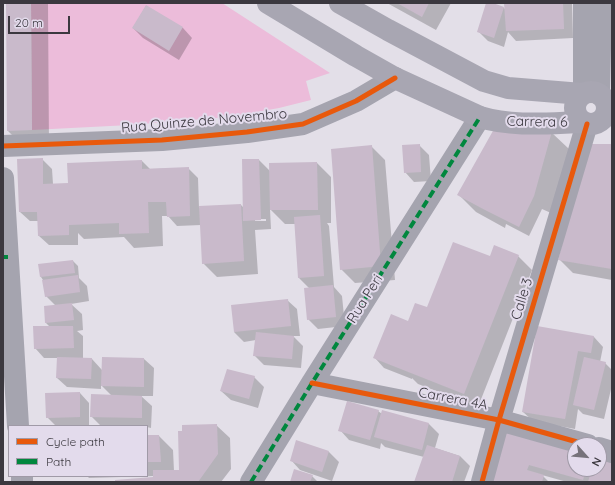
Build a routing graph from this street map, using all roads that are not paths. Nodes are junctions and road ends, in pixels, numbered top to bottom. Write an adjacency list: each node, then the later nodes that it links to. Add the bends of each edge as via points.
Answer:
1 (268, 3): 5 (main road, Carrera 6)
2 (340, 3): 6 (main road, via 484,81 508,88)
3 (584, 3): 6 (street)
4 (601, 3): 6 (street)
5 (395, 78): 7 (main road, Carrera 6); 9 (street, Rua Quinze de Novembro, via 356,102 303,124 162,140)
6 (596, 95): 8 (main road, via 578,98 575,108 578,118)
7 (486, 118): 8 (main road, Carrera 6, via 518,123); 11 (street, Rua Peri)
8 (594, 123): 12 (street, Calle 3)
9 (3, 146)
10 (3, 178): 13 (street)
11 (312, 382): 12 (street, Carrera 4A); 15 (street, Rua Peri)
12 (499, 420): 14 (street, Carrera 4A); 16 (street, Calle 3)
13 (18, 425)
14 (567, 439)
15 (251, 482)
16 (482, 482)

